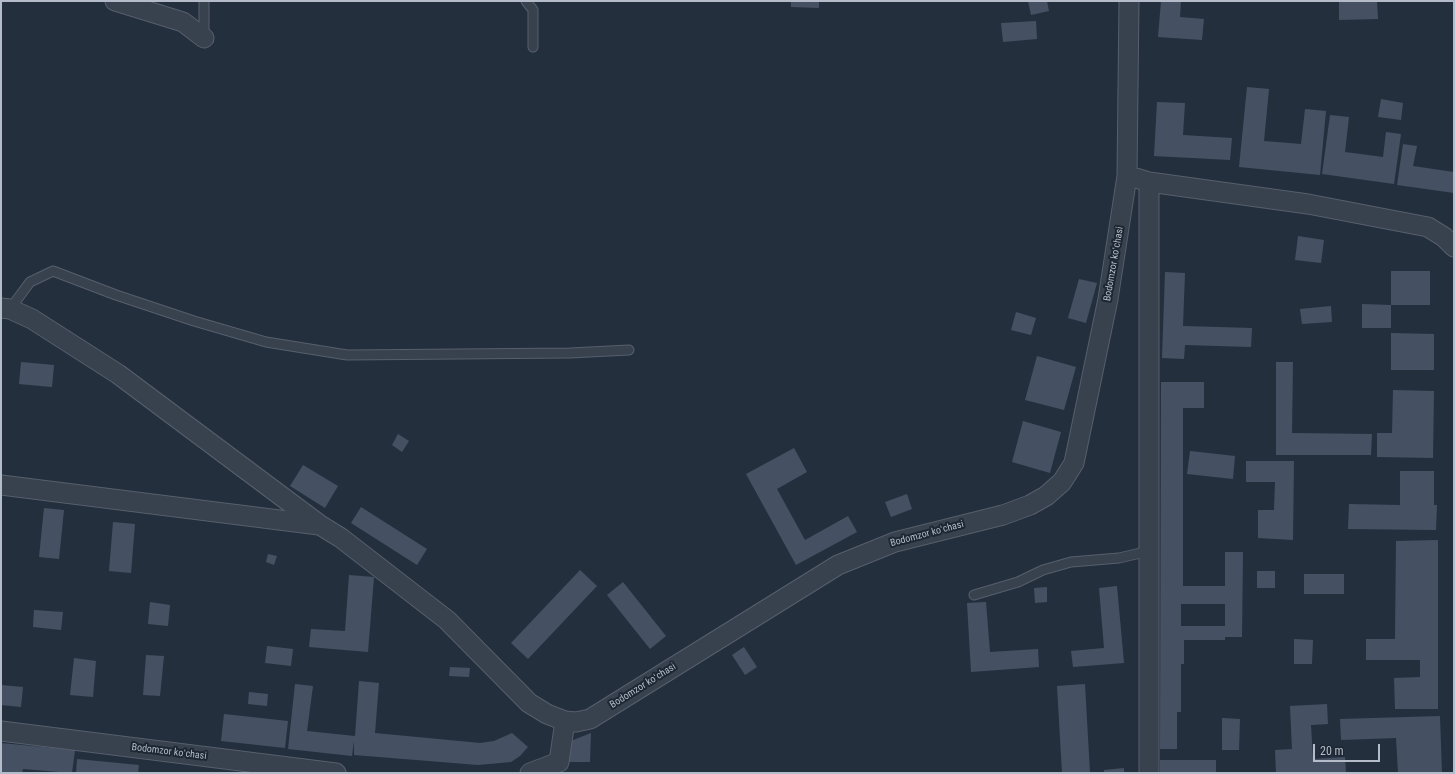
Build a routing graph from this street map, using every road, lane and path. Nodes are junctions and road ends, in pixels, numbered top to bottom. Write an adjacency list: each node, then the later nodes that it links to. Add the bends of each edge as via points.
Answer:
1 (115, 1): 5 (street, via 183,22)
2 (204, 1): 5 (lane)
3 (526, 1): 6 (lane, via 533,10)
4 (1129, 1): 7 (street, Bodomzor koʻchasi)
5 (204, 38)
6 (532, 47)
7 (1127, 176): 8 (street); 16 (street, Bodomzor koʻchasi, via 1108,298 1074,463 1062,482 1046,496 1030,505 1003,515 895,542 838,565 590,720)
8 (1149, 182): 9 (street, via 1308,204 1428,227); 14 (street)
9 (1454, 247)
10 (6, 309): 11 (lane, via 30,282 53,271 187,318 259,340 347,355); 13 (street, via 32,319 118,374)
11 (629, 350)
12 (1, 485): 13 (street)
13 (320, 525): 16 (street, via 341,538 447,620 529,703)
14 (1149, 551): 15 (lane, via 1119,558 1071,562); 21 (street)
15 (974, 595)
16 (565, 721): 18 (street)
17 (1, 731): 19 (street, Bodomzor koʻchasi)
18 (559, 767): 20 (street)
19 (336, 773)
20 (530, 773)
21 (1149, 773)

